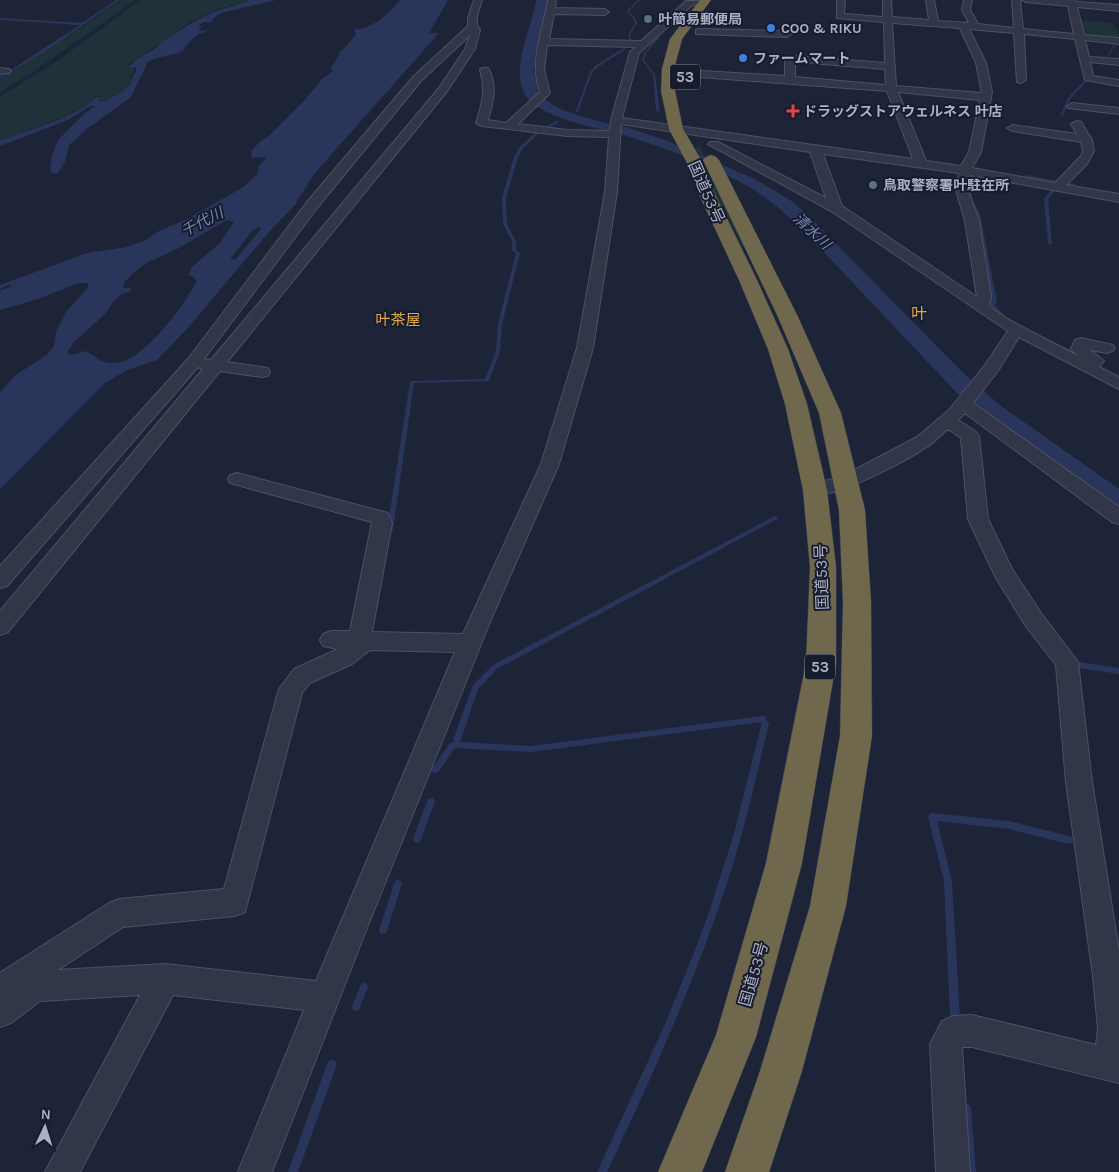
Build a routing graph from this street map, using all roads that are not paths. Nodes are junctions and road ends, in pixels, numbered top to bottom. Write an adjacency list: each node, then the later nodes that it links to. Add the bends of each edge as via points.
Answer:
1 (478, 0): 19 (street)
2 (552, 0): 14 (street)
3 (605, 0): 14 (street, via 605,16)
4 (721, 0): 23 (highway)
5 (841, 0): 15 (street, via 840,16)
6 (887, 0): 15 (street)
7 (930, 0): 16 (street)
8 (968, 0): 18 (street, via 966,10)
9 (1016, 0): 20 (street)
10 (1026, 0): 12 (street)
11 (705, 1): 26 (street, via 689,3); 47 (highway, 国道53号 / 53, via 676,39 668,69 668,91)
12 (1072, 2): 13 (street); 22 (street, via 1080,19)
13 (1119, 8)
14 (552, 11): 25 (street)
15 (888, 19): 16 (street); 30 (street, via 893,34)
16 (934, 23): 17 (street)
17 (963, 25): 18 (street); 37 (street, via 966,39 981,63)
18 (975, 26): 20 (street)
19 (472, 27): 40 (street, via 417,78); 42 (street, via 476,30 470,50)
20 (1020, 31): 22 (street); 33 (street)
21 (788, 34): 23 (street)
22 (1079, 37): 24 (street); 27 (street)
23 (696, 38)
24 (1119, 41)
25 (544, 42): 26 (street, via 604,39); 44 (street, via 538,70 545,93)
26 (643, 44): 46 (street, via 635,52)
27 (1084, 58): 28 (street); 34 (street, via 1089,78)
28 (1119, 62)
29 (685, 66): 32 (street); 35 (highway, 53)
30 (889, 66): 32 (street, via 796,59 790,61); 36 (street)
31 (485, 70): 44 (street, via 490,81 490,96 482,123)
32 (790, 79): 36 (street)
33 (1021, 80)
34 (1119, 83)
35 (685, 86)
36 (890, 87): 37 (street); 52 (street)
37 (987, 96): 53 (street, via 974,152)
38 (1072, 106): 39 (street)
39 (1119, 111)
40 (387, 114): 42 (street); 60 (street, via 312,205)
41 (690, 116): 48 (highway, 国道53号 / 53)
42 (421, 117): 61 (street)
43 (1077, 124): 49 (street)
44 (509, 126): 46 (street, via 567,134)
45 (1020, 126): 49 (street)
46 (616, 127): 47 (street); 74 (street, via 611,192 586,348 550,464)
47 (676, 129): 48 (street); 51 (highway, 国道53号 / 53)
48 (697, 132): 50 (street); 51 (highway, 国道53号 / 53)
49 (1085, 139): 54 (street, via 1089,153 1086,159)
50 (815, 149): 52 (street); 56 (street)
51 (705, 158): 56 (street); 67 (highway, 国道53号 / 53, via 788,317 819,387 830,413); 68 (highway, 国道53号 / 53, via 706,192 778,349 796,404)
52 (921, 164): 53 (street)
53 (965, 170): 54 (street); 57 (street, via 962,194 970,213 978,253 984,296 984,303)
54 (1058, 187): 55 (street)
55 (1119, 198)
56 (836, 208): 57 (street)
57 (980, 306): 58 (street)
58 (1016, 330): 62 (street); 65 (street, via 992,368)
59 (1107, 348): 62 (street, via 1081,343 1079,349 1096,360)
60 (194, 362): 61 (street); 70 (street)
61 (214, 365): 63 (street); 71 (street)
62 (1086, 368): 64 (street)
63 (262, 372)
64 (1119, 384)
65 (955, 412): 67 (street, via 922,441); 69 (street); 79 (street, via 970,436 978,519 1003,572 1033,619 1067,662 1079,782 1113,1020)
66 (237, 479): 73 (street, via 381,518)
67 (847, 482): 68 (street); 83 (highway, 国道53号 / 53, via 852,510 857,602 856,736 828,906 781,1071)
68 (815, 490): 82 (highway, 国道53号 / 53, via 823,567 821,664 784,863 736,1037)
69 (1119, 517)
70 (0, 580)
71 (0, 626)
72 (331, 640): 73 (street)
73 (362, 641): 74 (street); 76 (street, via 344,657 302,676 291,689 235,902 119,913)
74 (470, 644): 77 (street)
75 (165, 979): 77 (street); 78 (street, via 34,986); 80 (street)
76 (0, 990)
77 (324, 997): 81 (street)
78 (0, 1012)
79 (1114, 1066): 84 (street, via 972,1031 953,1032 946,1044)
80 (62, 1172)
81 (255, 1172)
82 (680, 1172)
83 (747, 1172)
84 (953, 1172)

